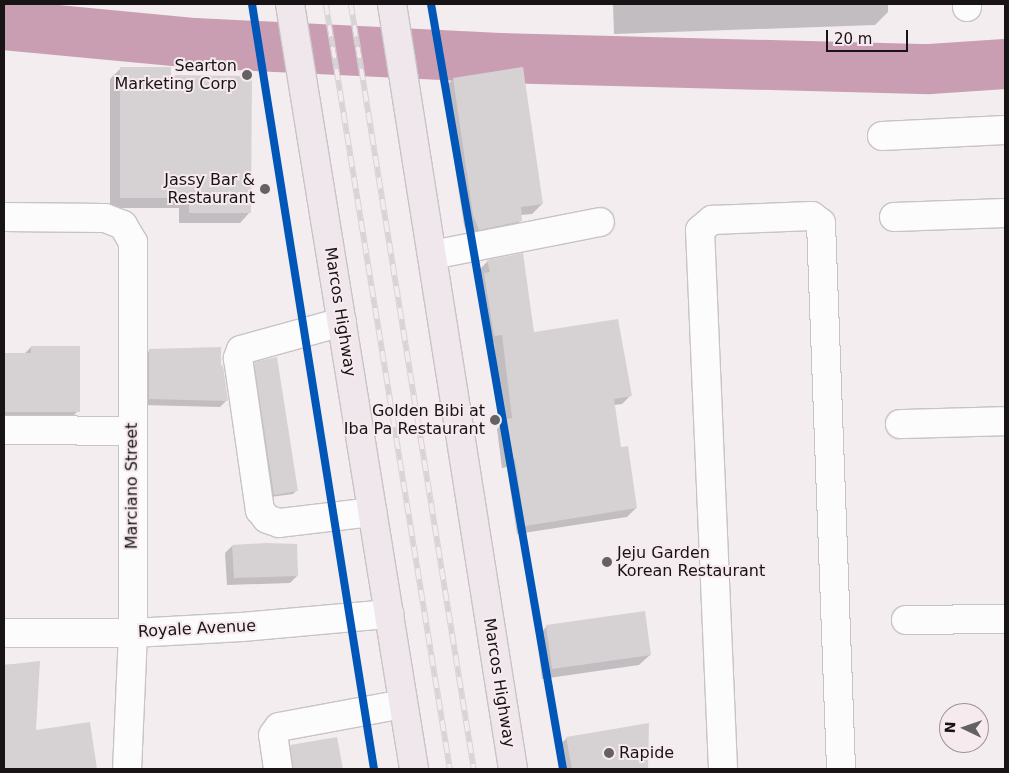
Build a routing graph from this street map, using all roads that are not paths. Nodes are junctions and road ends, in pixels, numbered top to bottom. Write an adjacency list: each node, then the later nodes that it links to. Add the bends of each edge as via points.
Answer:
1 (393, 10): 9 (main road, Marcos Highway)
2 (291, 11): 10 (main road, Marcos Highway)
3 (1005, 130): 4 (street)
4 (882, 136)
5 (1005, 213): 7 (street)
6 (4, 217): 14 (street, Marciano Street, via 105,218 123,225 133,242)
7 (894, 217)
8 (600, 222): 9 (street)
9 (432, 255): 25 (main road, Marcos Highway)
10 (342, 322): 15 (main road, Marcos Highway); 15 (street, via 241,350 238,358 260,510 267,519 278,523)
11 (1005, 420): 12 (street)
12 (900, 424)
13 (4, 430): 14 (street)
14 (132, 431): 20 (street, Marciano Street)
15 (372, 512): 16 (main road, Marcos Highway)
16 (389, 614): 20 (street, Royale Avenue); 21 (main road, Marcos Highway)
17 (1005, 619): 18 (street)
18 (906, 620)
19 (4, 633): 20 (street, Royale Avenue)
20 (133, 633): 22 (street, Marciano Street)
21 (403, 704): 23 (street, via 279,727 273,734); 24 (main road, Marcos Highway)
22 (127, 769)
23 (278, 769)
24 (414, 769)
25 (513, 769)
26 (723, 769): 27 (street, via 700,230 712,220 812,216 821,223)
27 (841, 769)

